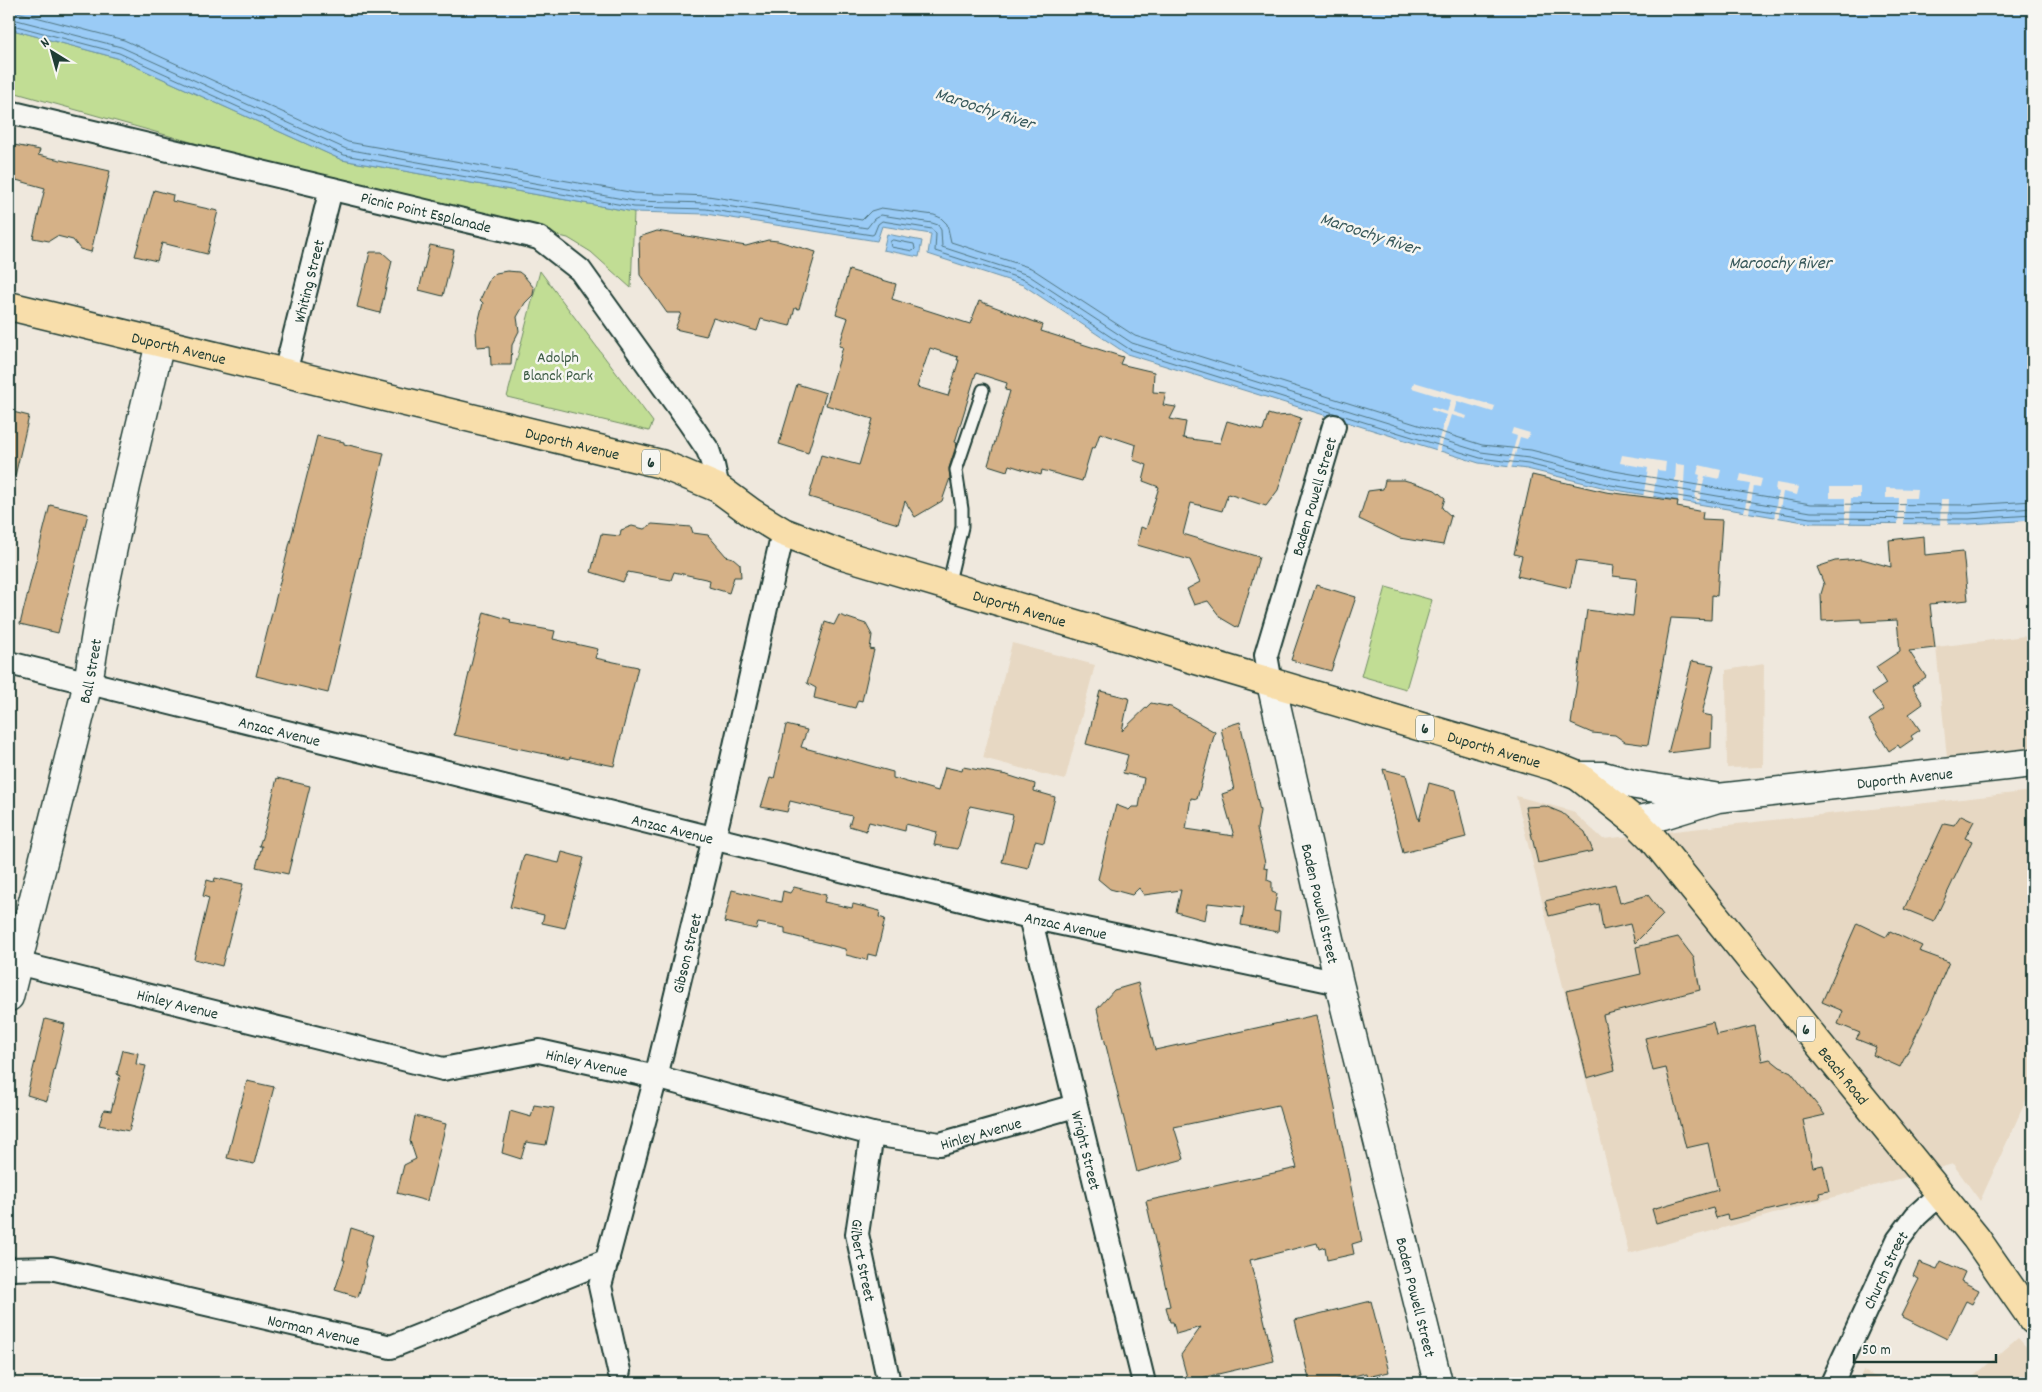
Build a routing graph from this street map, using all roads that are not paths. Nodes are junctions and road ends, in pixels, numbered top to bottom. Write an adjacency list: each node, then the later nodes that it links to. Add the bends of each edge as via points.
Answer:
1 (9, 112): 2 (street, Picnic Point Esplanade)
2 (330, 189): 5 (street, Whiting Street); 8 (street, Picnic Point Esplanade, via 539,238 580,270 689,422 708,450)
3 (9, 306): 4 (main road, Duporth Avenue / 6)
4 (160, 343): 5 (main road, Duporth Avenue / 6); 13 (street, Ball Street, via 126,486)
5 (285, 372): 8 (main road, Duporth Avenue / 6, via 661,464)
6 (983, 390): 10 (lane, via 956,470 962,527)
7 (1334, 426): 12 (street, Baden Powell Street, via 1266,655)
8 (718, 488): 9 (main road, Duporth Avenue / 6)
9 (783, 532): 10 (main road, Duporth Avenue / 6, via 840,554); 18 (street, Gibson Street)
10 (948, 586): 12 (main road, Duporth Avenue / 6)
11 (9, 663): 13 (street, Anzac Avenue)
12 (1271, 682): 15 (main road, Duporth Avenue / 6); 21 (street, Baden Powell Street)
13 (88, 683): 18 (street, Anzac Avenue); 20 (street, Ball Street)
14 (2033, 763): 16 (street, Duporth Avenue)
15 (1578, 776): 16 (street, via 1602,776 1636,785); 17 (main road, Duporth Avenue / 6)
16 (1718, 798): 17 (street, Duporth Avenue)
17 (1635, 821): 26 (main road, Beach Road / 6)
18 (714, 838): 19 (street, Anzac Avenue); 23 (street, Gibson Street)
19 (1030, 917): 21 (street, Anzac Avenue); 24 (street, Wright Street)
20 (13, 962): 22 (street, Ball Street); 23 (street, Hinley Avenue, via 443,1069 539,1051)
21 (1340, 983): 35 (street, Baden Powell Street)
22 (9, 998)
23 (656, 1077): 25 (street, Hinley Avenue); 28 (street, Gibson Street)
24 (1075, 1106): 25 (street, Hinley Avenue, via 940,1144); 34 (street, Wright Street)
25 (872, 1134): 33 (street, Gilbert Street, via 857,1234)
26 (1940, 1194): 27 (main road, Beach Road / 6); 36 (street, Church Street, via 1916,1216 1898,1240)
27 (1976, 1238): 30 (main road, Beach Road / 6); 31 (main road, Beach Road / 6)
28 (608, 1260): 29 (street, Norman Avenue, via 391,1347 51,1268); 32 (street, Gibson Street, via 600,1286)
29 (9, 1269)
30 (2033, 1291)
31 (2033, 1320)
32 (619, 1371)
33 (889, 1383)
34 (1144, 1383)
35 (1438, 1383)
36 (1832, 1383)

